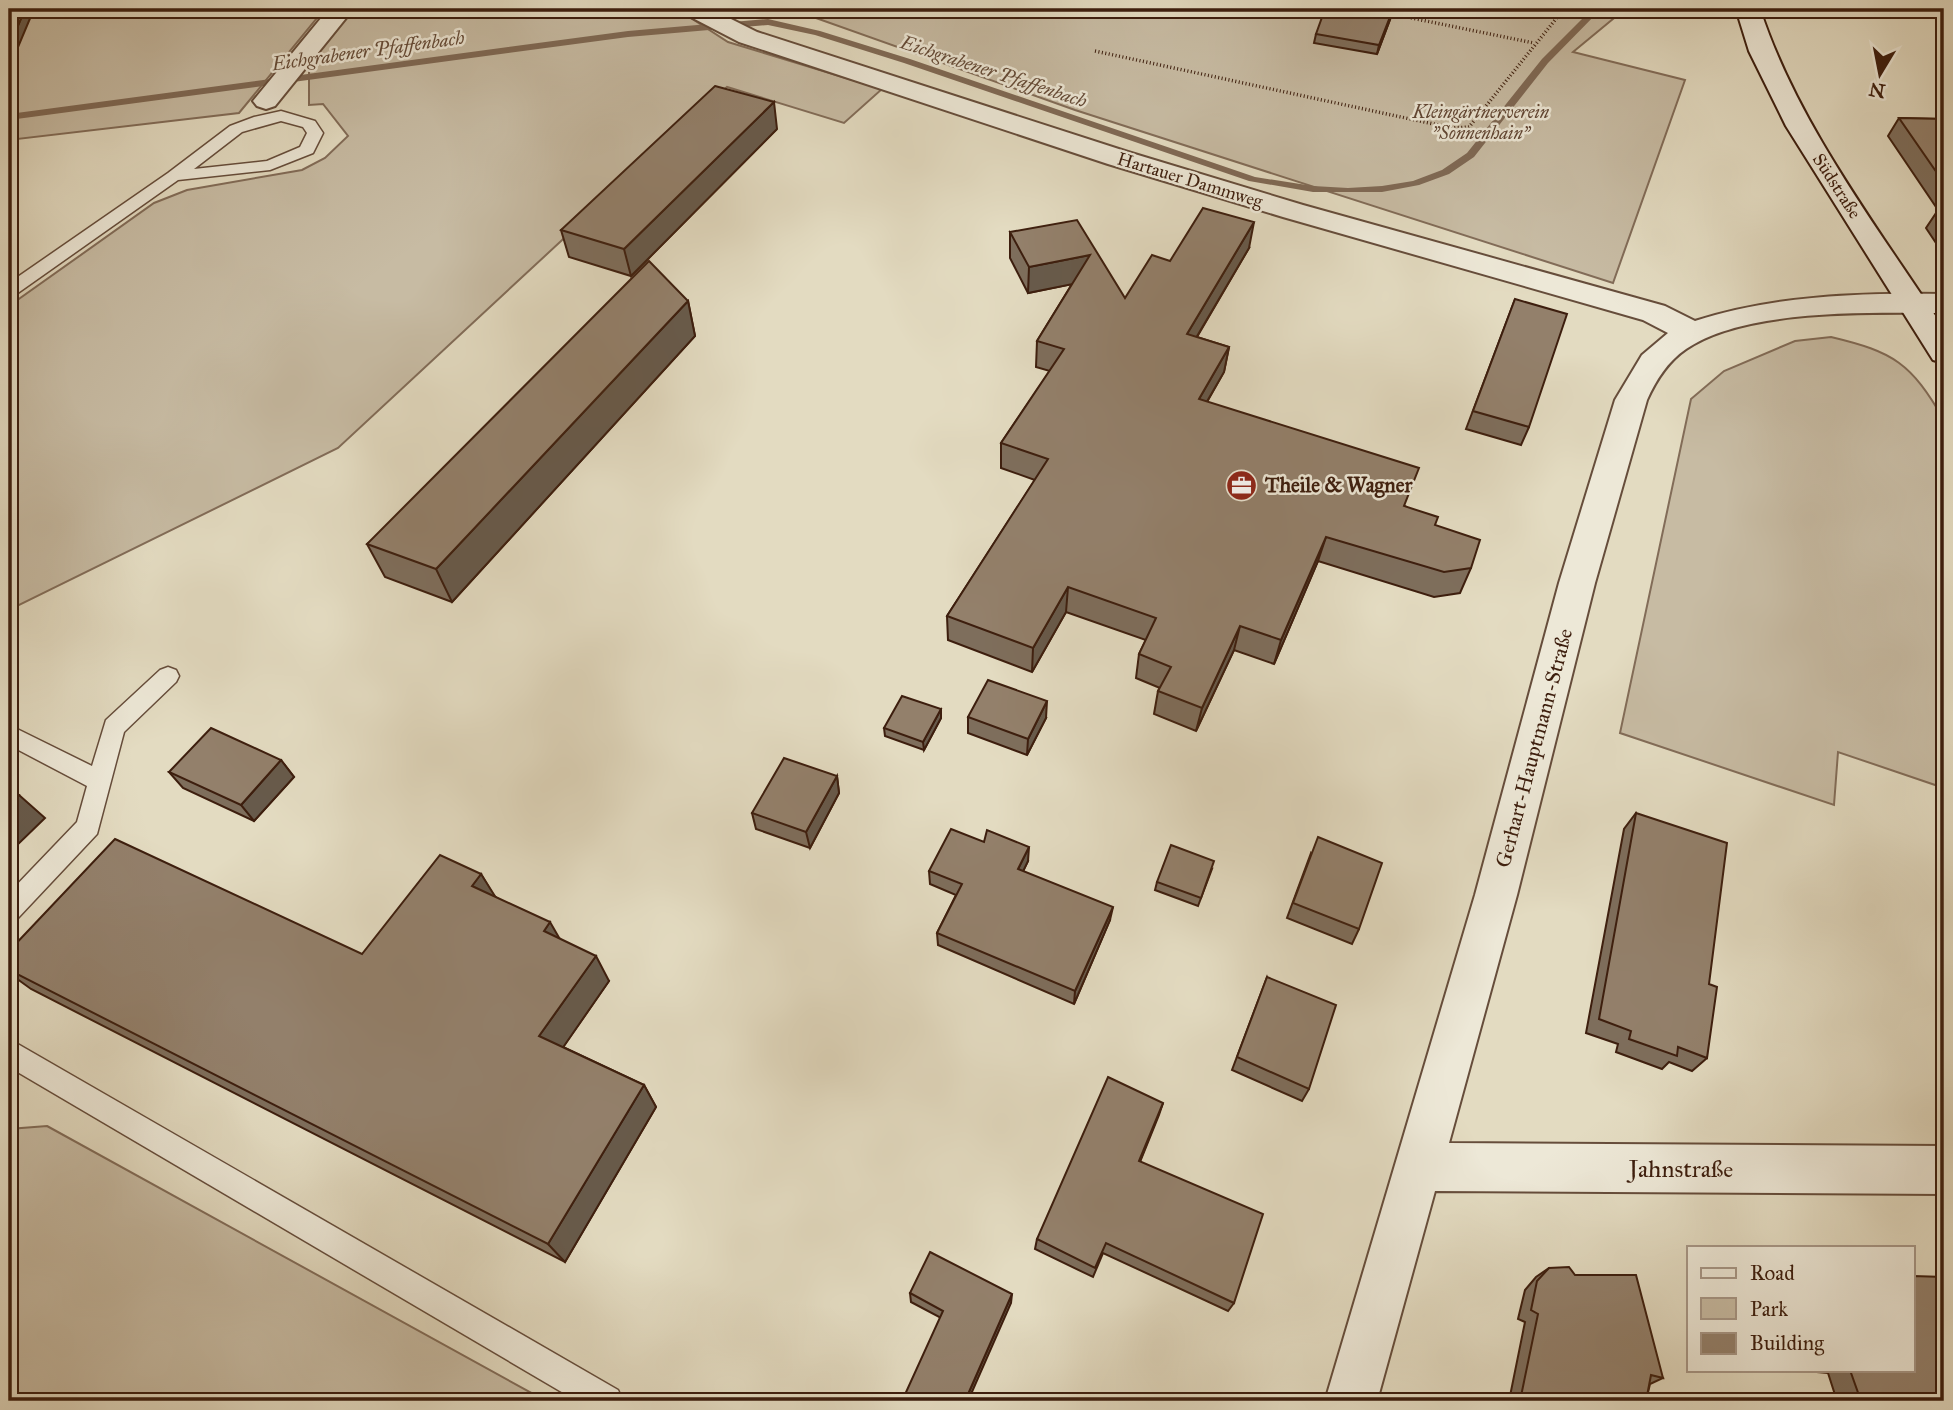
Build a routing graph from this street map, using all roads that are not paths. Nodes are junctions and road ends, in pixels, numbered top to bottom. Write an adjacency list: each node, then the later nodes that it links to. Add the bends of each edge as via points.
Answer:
1 (335, 9): 4 (street, via 334,18)
2 (1748, 9): 7 (street, Südstraße, via 1781,92)
3 (702, 14): 9 (street, Hartauer Dammweg, via 741,34 895,87 1293,211 1654,313)
4 (265, 101)
5 (174, 176): 5 (lane, via 236,129 259,120 297,118 315,132 307,150 282,161); 6 (lane)
6 (9, 291)
7 (1913, 303): 8 (street, Gerhart-Hauptmann-Straße); 9 (street, Gerhart-Hauptmann-Straße, via 1797,307 1749,315); 10 (street, Südstraße)
8 (1944, 303)
9 (1693, 333): 16 (street, Gerhart-Hauptmann-Straße, via 1672,344 1643,373 1630,400)
10 (1944, 353)
11 (168, 676): 13 (lane, via 114,727)
12 (9, 734): 13 (lane)
13 (100, 782): 14 (lane, via 88,827)
14 (9, 910)
15 (9, 1052): 18 (lane)
16 (1417, 1167): 17 (street, Jahnstraße); 19 (street, Gerhart-Hauptmann-Straße)
17 (1944, 1170)
18 (607, 1401)
19 (1351, 1401)

